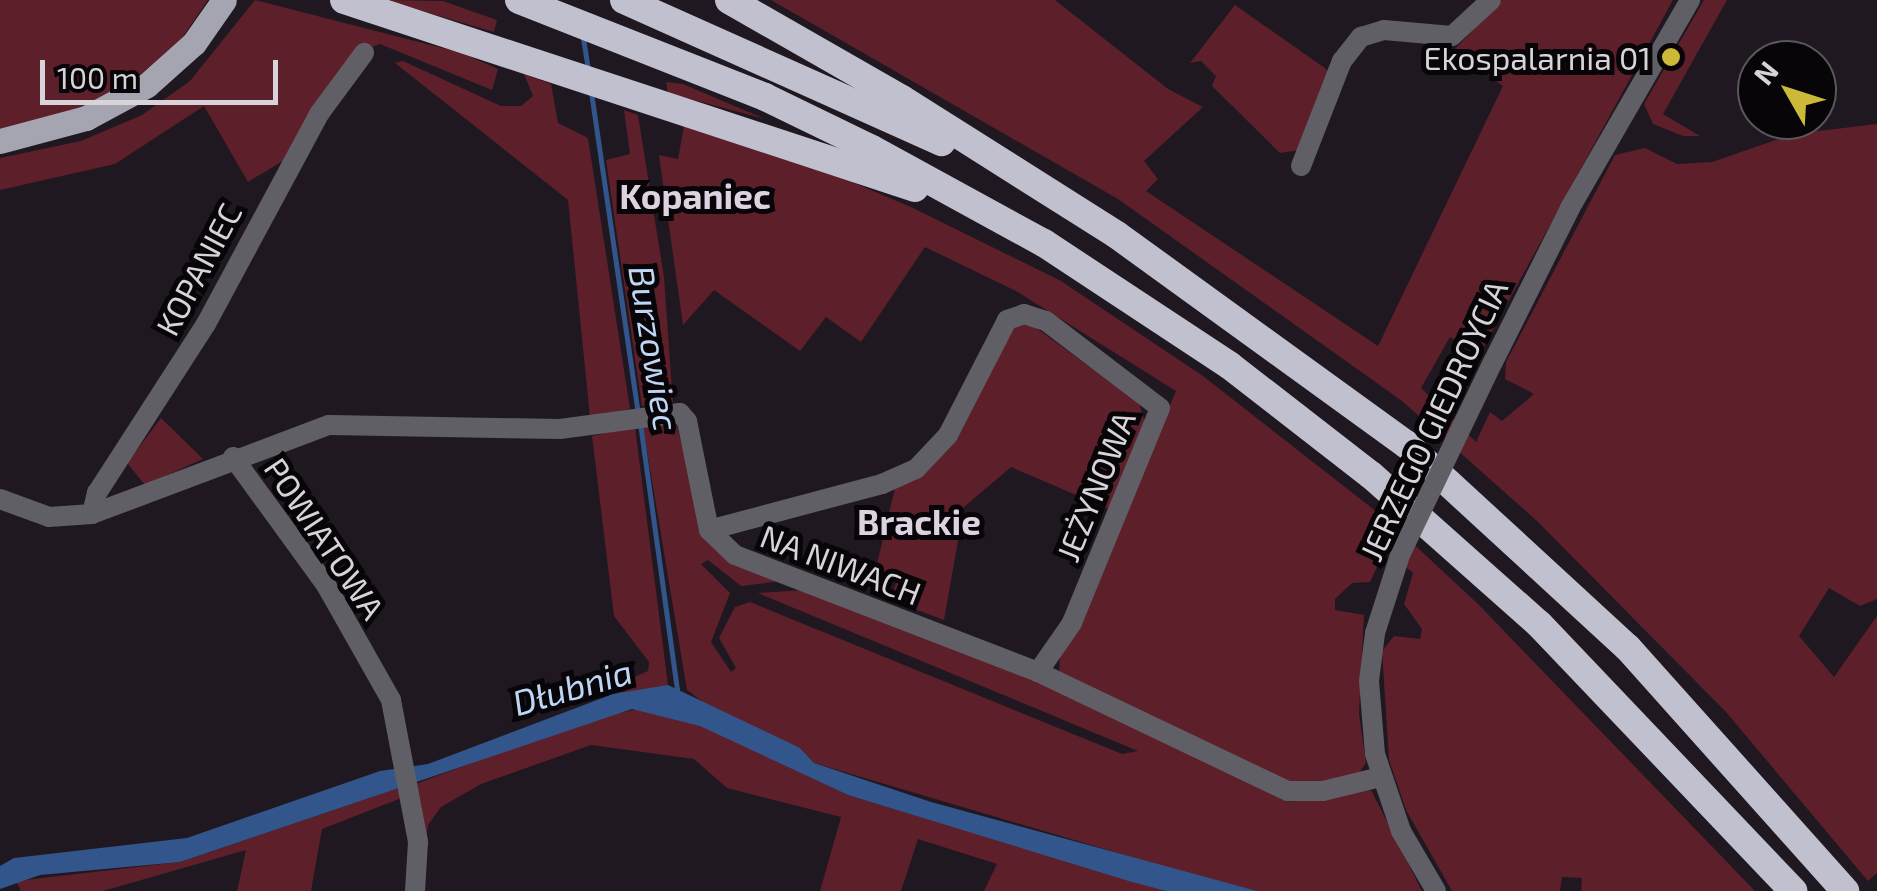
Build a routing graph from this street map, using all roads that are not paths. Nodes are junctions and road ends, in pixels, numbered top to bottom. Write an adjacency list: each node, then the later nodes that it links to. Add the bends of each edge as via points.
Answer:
1 (224, 0): 9 (main road, via 194,43 146,86 86,118)
2 (344, 0): 12 (highway)
3 (519, 0): 12 (highway, via 836,132)
4 (624, 0): 11 (highway)
5 (729, 0): 11 (highway, via 902,99)
6 (1491, 0): 10 (street, via 1452,36 1384,30 1361,37 1342,61)
7 (1690, 0): 18 (street, JERZEGO GIEDROYCIA, bridge, via 1579,191 1400,554 1374,632 1369,697)
8 (364, 52): 15 (street, KOPANIEC, via 309,131 206,324 96,492)
9 (0, 141)
10 (1301, 166)
11 (1025, 180): 22 (highway, via 1255,330 1474,502 1628,648)
12 (988, 212): 21 (highway, via 1160,317 1371,475 1646,730)
13 (233, 458): 15 (street, POWIATOWA); 16 (street, via 345,423 560,429 672,413 687,421); 19 (street, POWIATOWA, via 326,586 400,722 418,842)
14 (0, 499): 15 (street, POWIATOWA, via 49,517)
15 (92, 514)
16 (709, 530): 17 (street, NA NIWACH, via 747,560); 17 (street, JEŻYNOWA, via 916,469 948,434 1007,320 1024,314 1046,321 1160,408 1072,624)
17 (1038, 672): 18 (street, NA NIWACH, via 1288,791 1322,791)
18 (1380, 776): 20 (street, JERZEGO GIEDROYCIA)
19 (415, 891)
20 (1436, 891)
21 (1793, 891)
22 (1845, 891)

